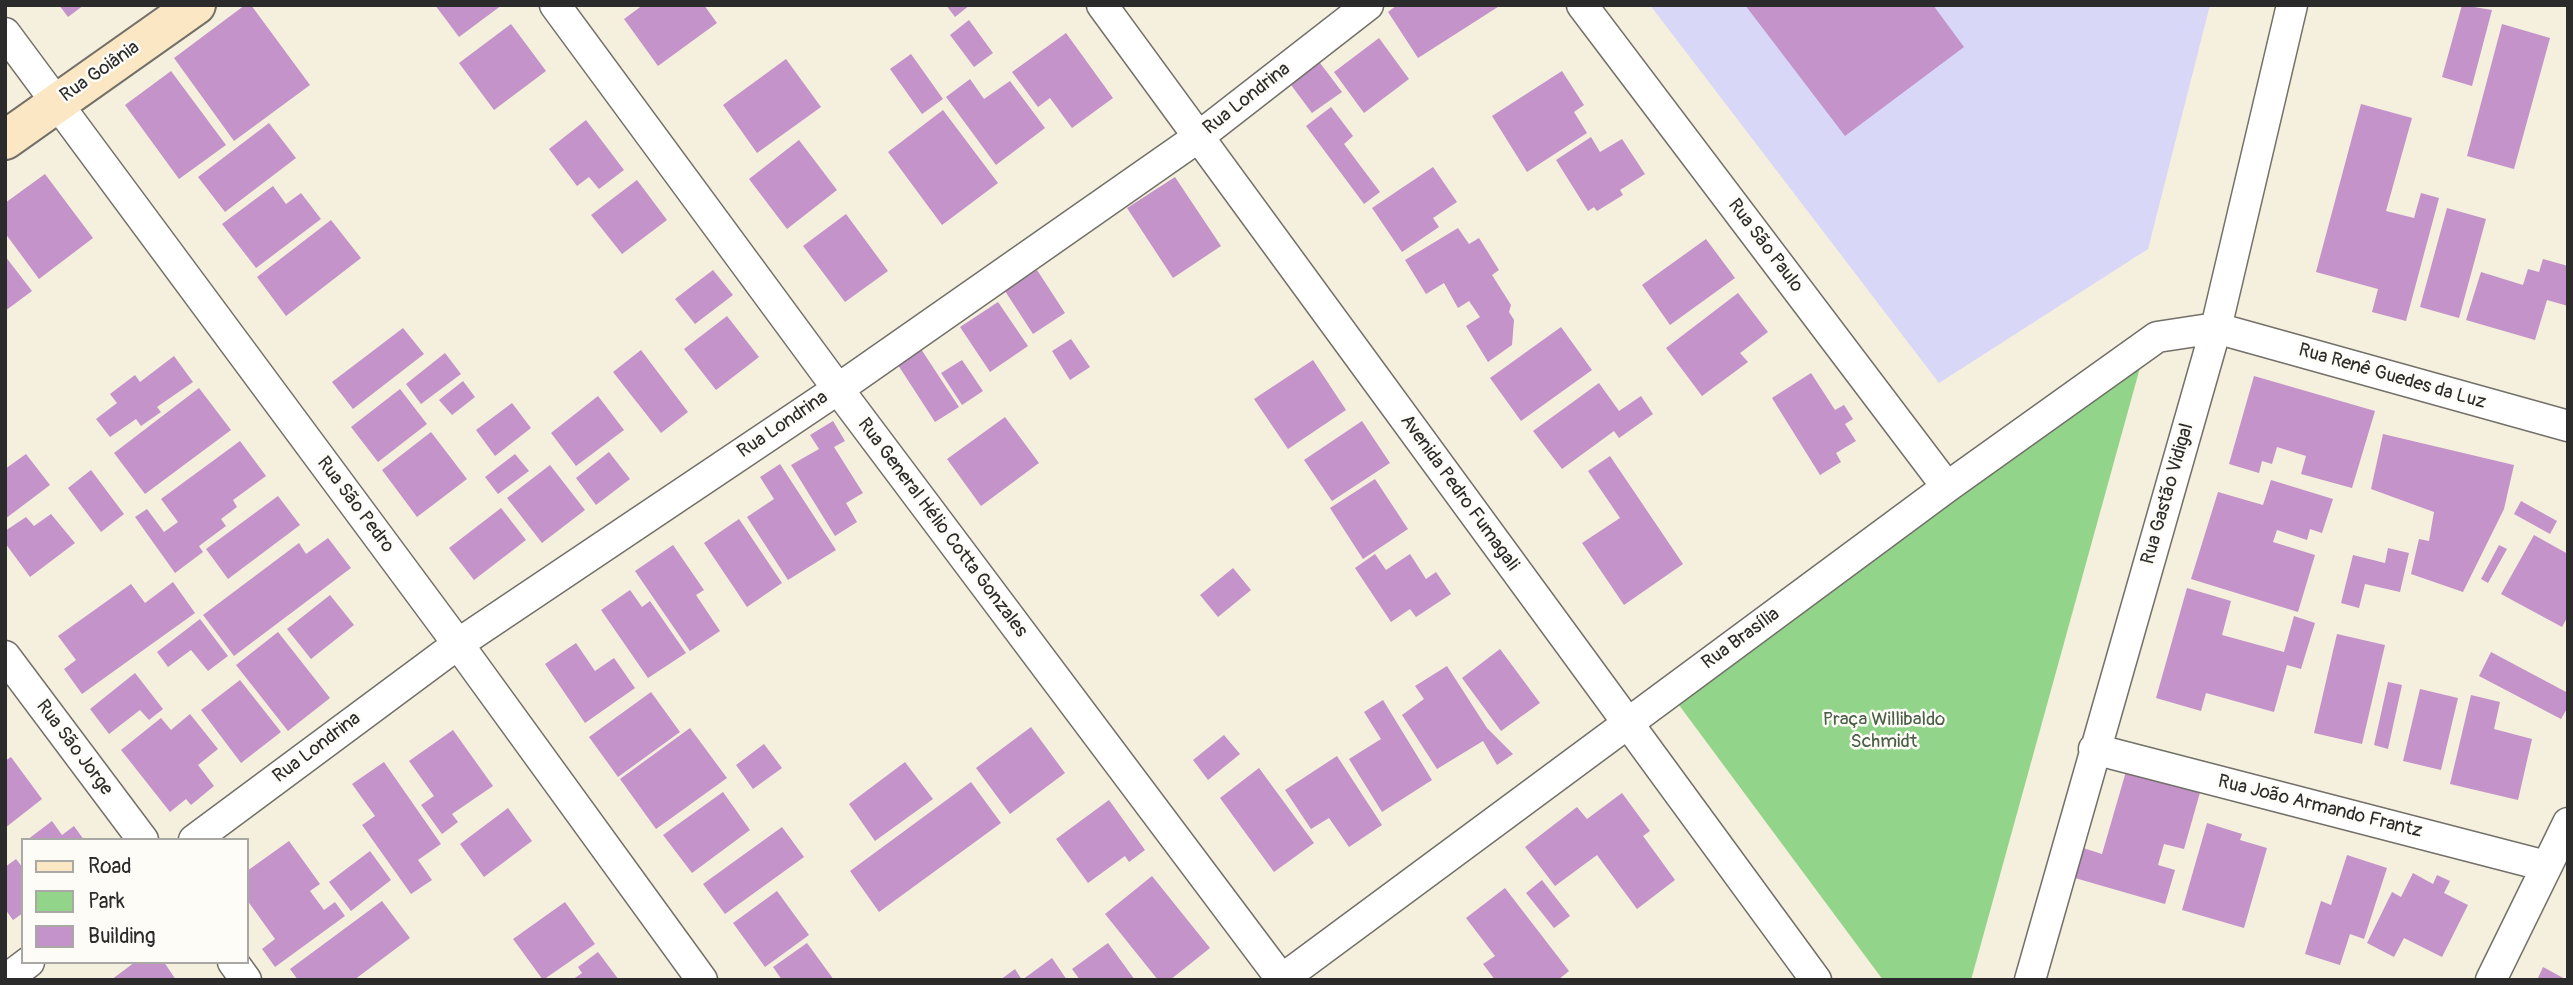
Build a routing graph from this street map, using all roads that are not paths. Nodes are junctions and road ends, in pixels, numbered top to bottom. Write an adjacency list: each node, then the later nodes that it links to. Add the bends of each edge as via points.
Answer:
1 (196, 5): 8 (street, Rua Goiânia)
2 (555, 5): 12 (street, Rua General Hélio Cotta Gonzales)
3 (1102, 5): 9 (street, Avenida Pedro Fumagali)
4 (1368, 5): 9 (street, Rua Londrina)
5 (1582, 5): 14 (street, Rua São Paulo)
6 (2291, 5): 11 (street, Rua Gastão Vidigal)
7 (5, 33): 8 (street, Rua São Pedro)
8 (57, 103): 10 (street, Rua Goiânia); 15 (street, Rua São Pedro)
9 (1197, 138): 12 (street, Rua Londrina); 17 (street, Avenida Pedro Fumagali)
10 (5, 140)
11 (2216, 328): 13 (street, Rua Renê Guedes da Luz); 14 (street, Rua Brasília, via 2157,337); 18 (street, Rua Gastão Vidigal)
12 (838, 389): 15 (street, Rua Londrina); 28 (street, Rua General Hélio Cotta Gonzales)
13 (2568, 426)
14 (1947, 487): 17 (street, Rua Brasília)
15 (458, 644): 21 (street, Rua Londrina); 27 (street, Rua São Pedro)
16 (5, 656): 20 (street, Rua São Jorge)
17 (1628, 722): 28 (street, Rua Brasília); 29 (street, Avenida Pedro Fumagali)
18 (2094, 749): 22 (street, Rua João Armando Frantz); 30 (street, Rua Gastão Vidigal)
19 (2568, 822): 22 (street)
20 (142, 838)
21 (197, 838)
22 (2546, 866): 31 (street)
23 (26, 964): 25 (street)
24 (234, 964): 26 (street)
25 (5, 980)
26 (246, 980)
27 (702, 980)
28 (1282, 980)
29 (1816, 980)
30 (2030, 980)
31 (2491, 980)

